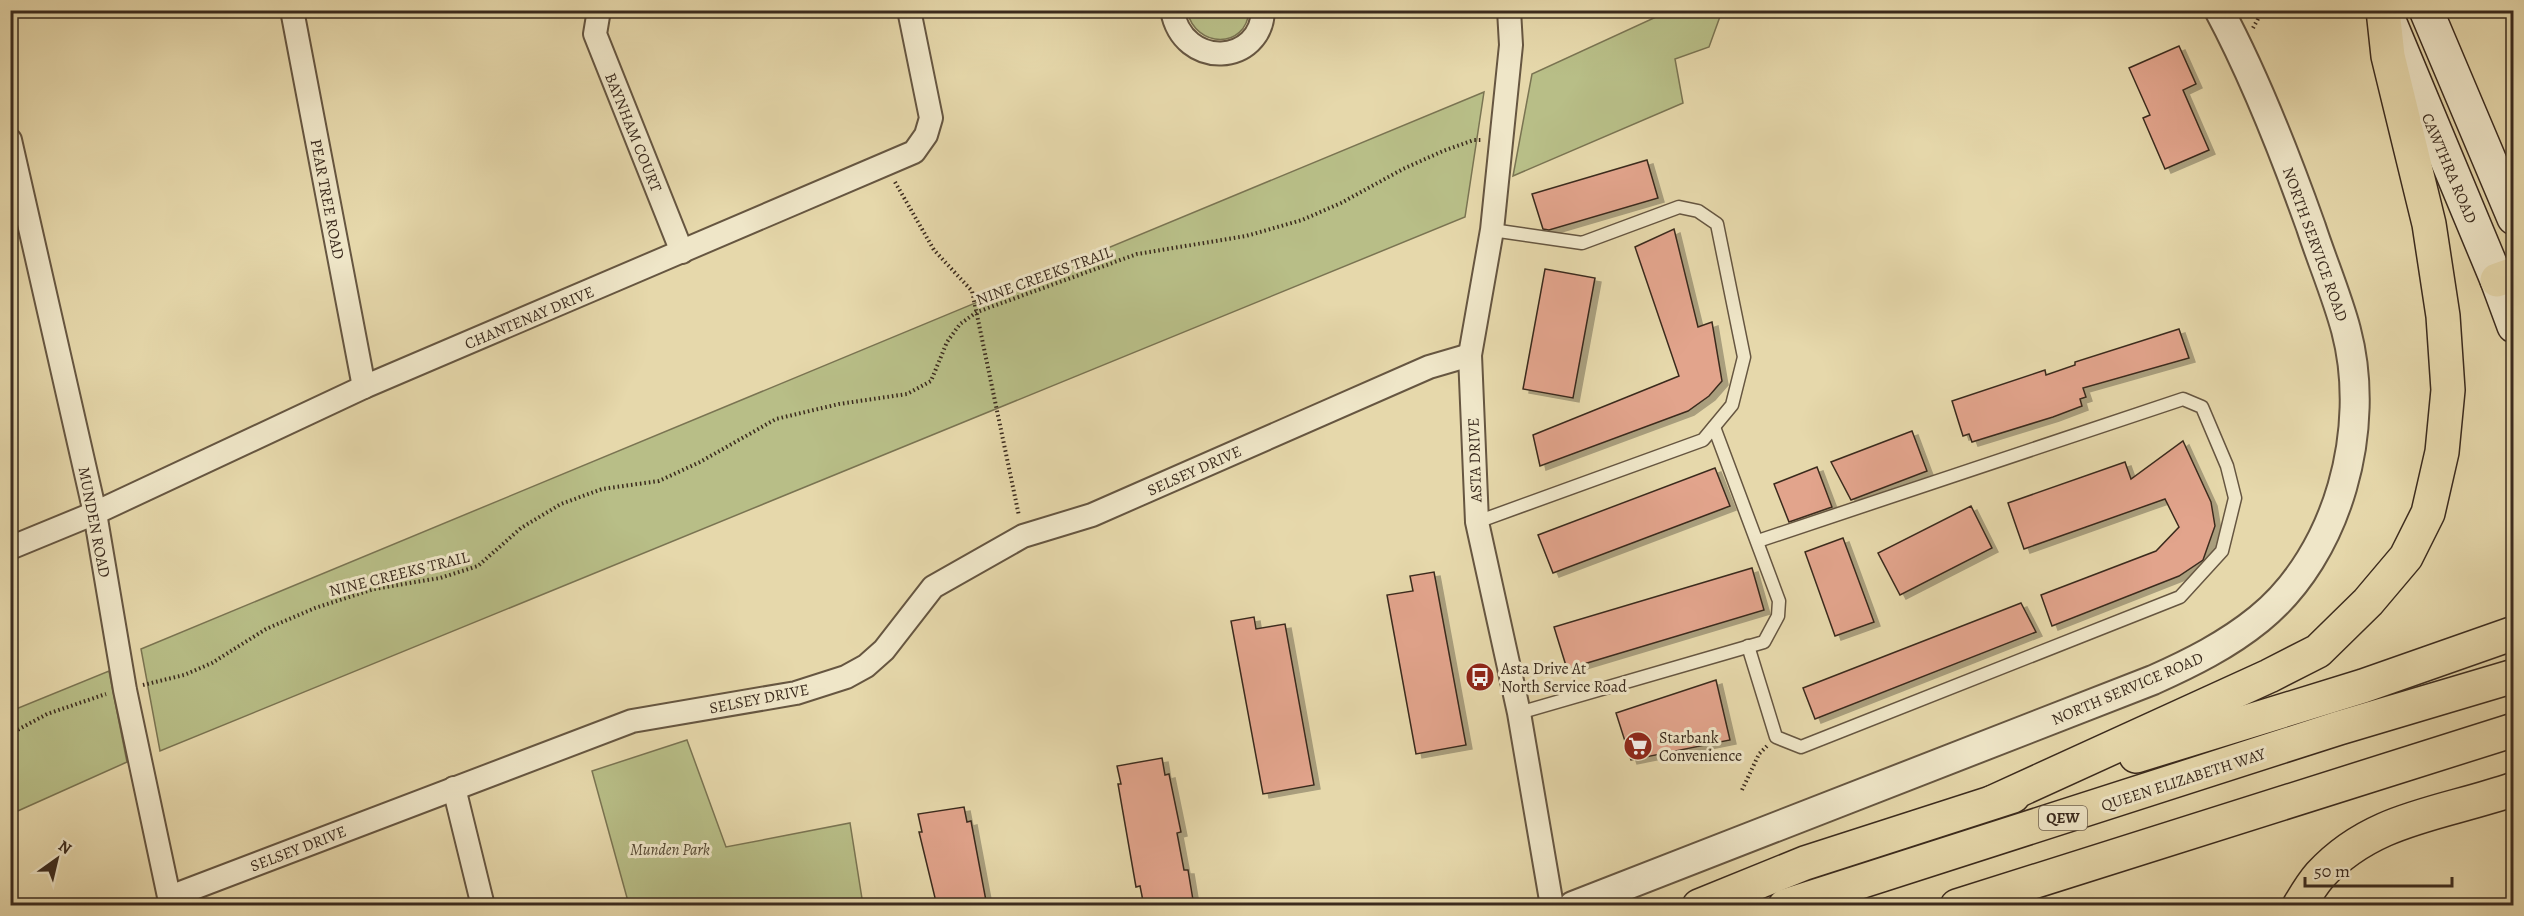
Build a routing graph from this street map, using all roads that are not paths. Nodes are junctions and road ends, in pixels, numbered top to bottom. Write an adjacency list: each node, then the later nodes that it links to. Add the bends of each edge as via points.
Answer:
1 (292, 10): 17 (street, PEAR TREE ROAD)
2 (599, 10): 13 (street, BAYNHAM COURT, via 595,34)
3 (909, 10): 13 (street, CHANTENAY DRIVE, via 931,118 926,135 914,152)
4 (1172, 10): 5 (street, via 1182,38 1209,54 1240,49 1259,28)
5 (1263, 10)
6 (1509, 10): 12 (street, ASTA DRIVE, via 1511,45)
7 (2219, 10): 34 (street, NORTH SERVICE ROAD, via 2294,179 2346,331 2355,382 2350,463 2330,522 2296,579 2277,603 2243,631 2153,680)
8 (2384, 10): 14 (main road, CAWTHRA ROAD); 30 (highway, via 2388,56 2429,224 2443,316 2448,390 2442,452 2428,513 2406,557 2368,602 2318,651)
9 (2426, 10): 11 (main road)
10 (10, 140): 19 (street, MUNDEN ROAD)
11 (2514, 218)
12 (1492, 230): 16 (street, ASTA DRIVE); 18 (lane, via 1582,243 1679,207 1698,211 1717,224 1744,357 1732,405)
13 (682, 252): 17 (street, CHANTENAY DRIVE)
14 (2505, 277): 15 (main road, CAWTHRA ROAD)
15 (2514, 326)
16 (1470, 356): 20 (street, ASTA DRIVE); 28 (street, SELSEY DRIVE, via 1429,367 1092,515 1023,536 933,587 884,650 846,678 796,693 632,721)
17 (364, 387): 19 (street, CHANTENAY DRIVE)
18 (1714, 427): 20 (lane, via 1703,440); 21 (lane)
19 (95, 513): 22 (street, CHANTENAY DRIVE); 31 (street, MUNDEN ROAD, via 125,690)
20 (1477, 522): 26 (street, ASTA DRIVE)
21 (1758, 541): 24 (lane, via 1779,601 1778,616 1764,642); 24 (lane, via 2183,399 2202,407 2227,466 2235,498 2222,551 2180,597 1801,747 1776,737)
22 (10, 548)
23 (2514, 633): 30 (highway, via 2363,686)
24 (1748, 646): 26 (lane)
25 (2514, 676): 36 (highway, QUEEN ELIZABETH WAY / QEW, via 2339,728)
26 (1519, 713): 33 (street, ASTA DRIVE)
27 (2514, 730): 37 (highway)
28 (454, 788): 31 (street, SELSEY DRIVE); 32 (street)
29 (2514, 789): 38 (highway, via 2389,826 2363,839 2319,876)
30 (1993, 802): 35 (highway, via 1805,863)
31 (170, 901)
32 (483, 906)
33 (1552, 906)
34 (1573, 906)
35 (1699, 906)
36 (1785, 906)
37 (1957, 906)
38 (2299, 906)

